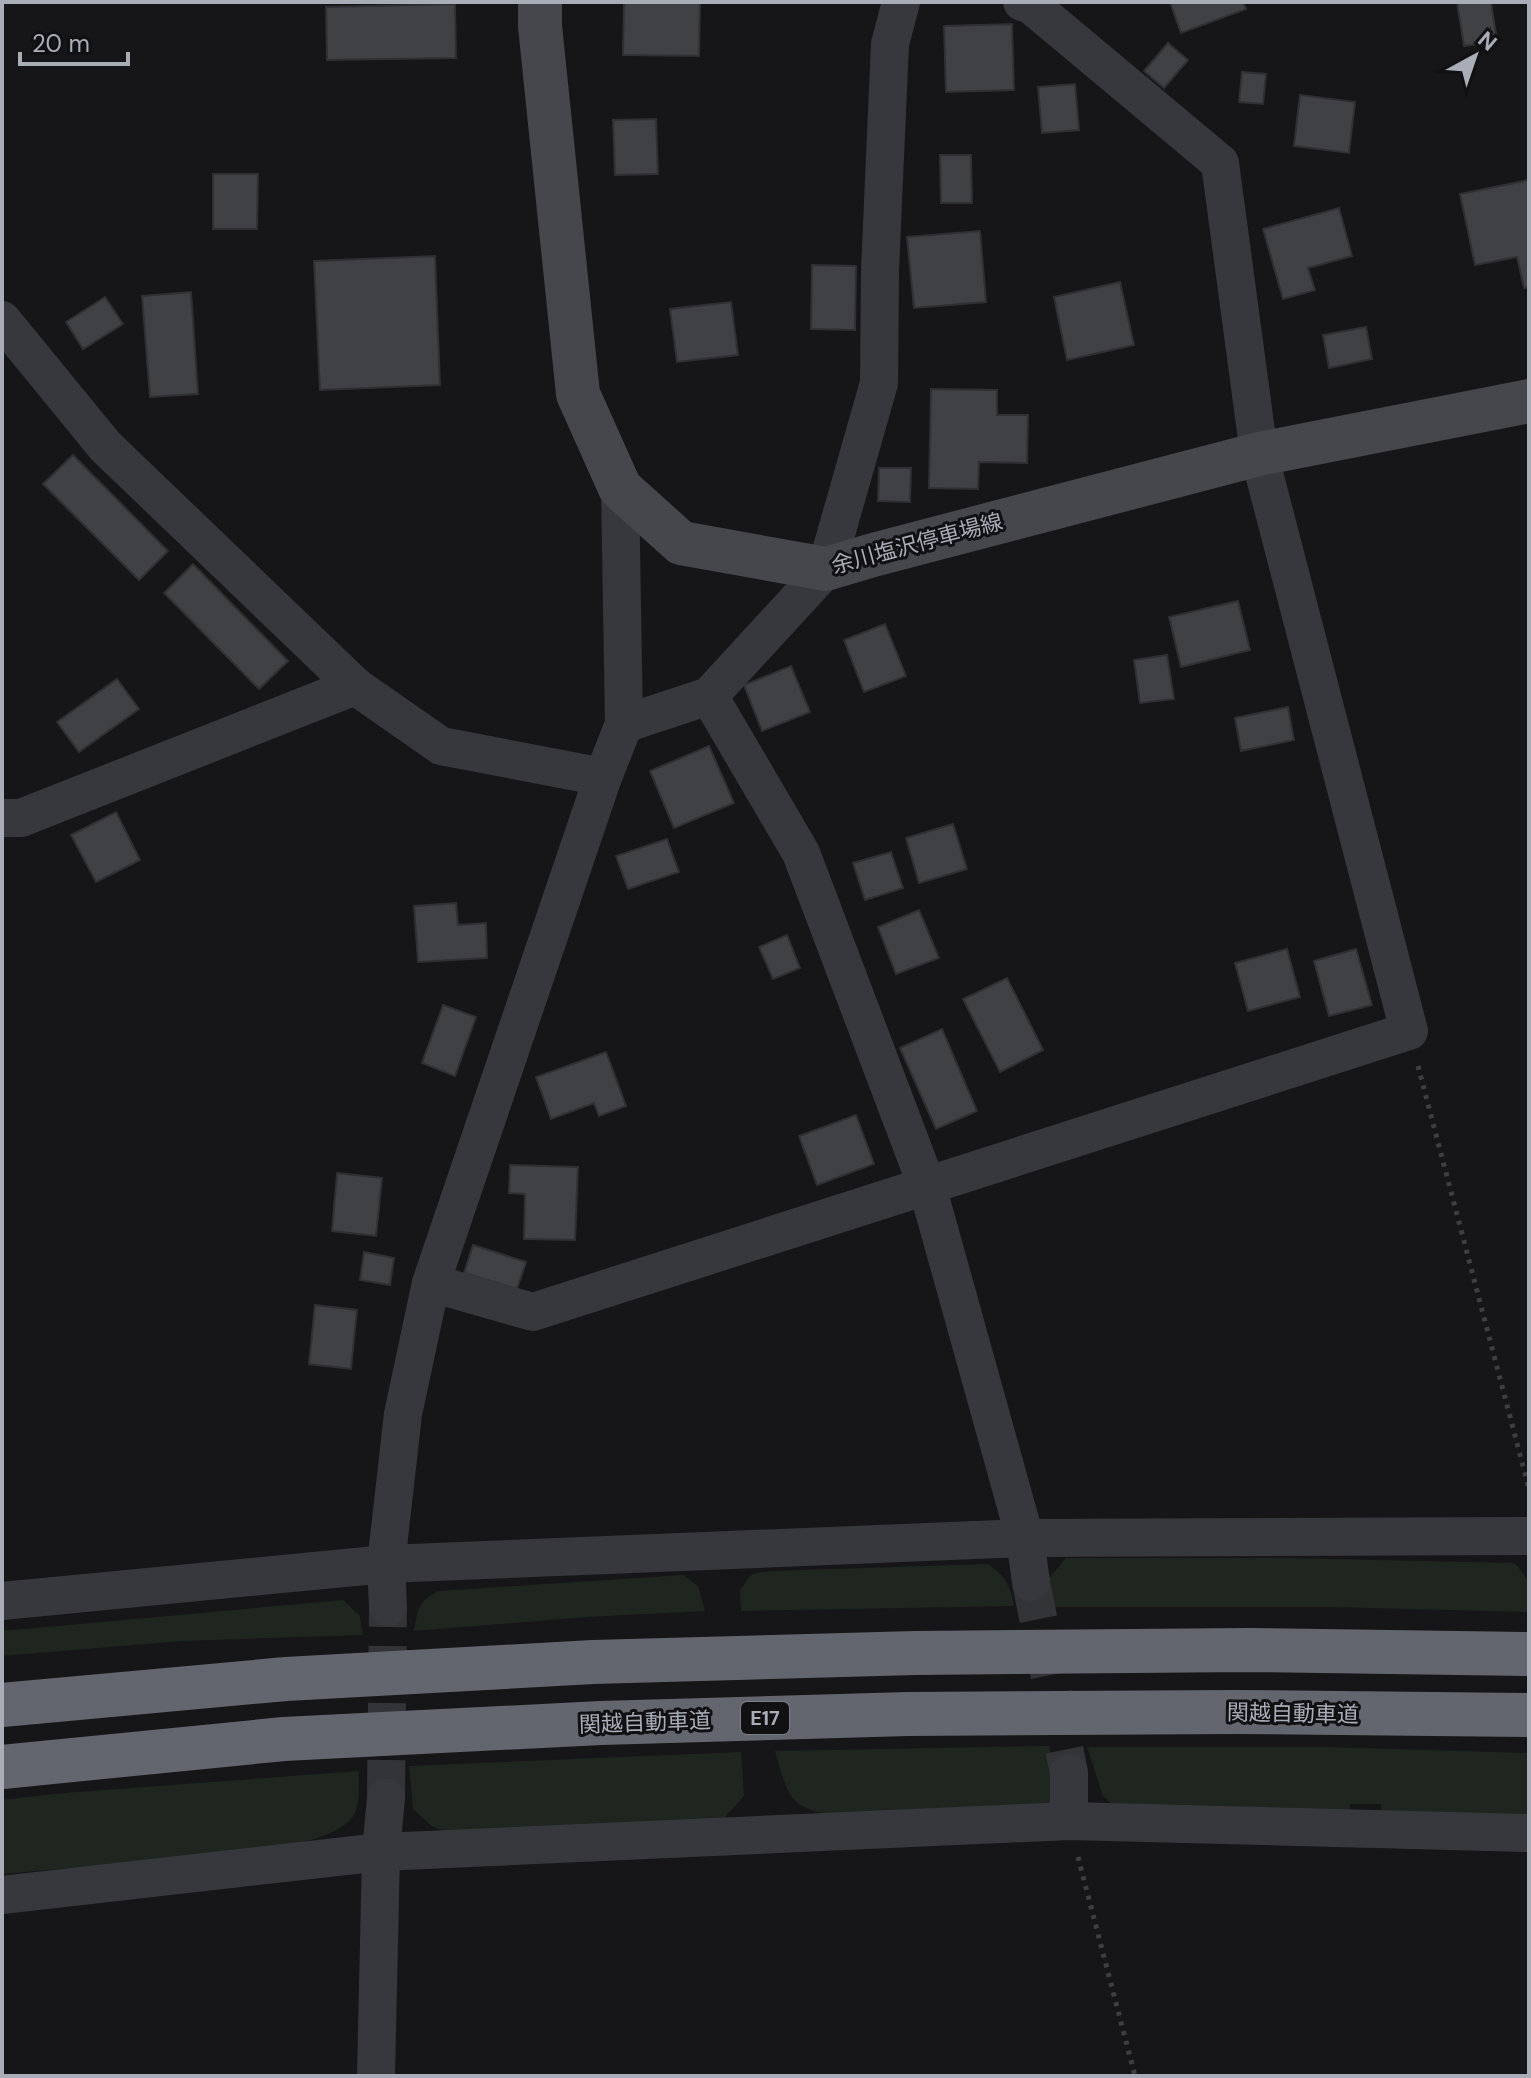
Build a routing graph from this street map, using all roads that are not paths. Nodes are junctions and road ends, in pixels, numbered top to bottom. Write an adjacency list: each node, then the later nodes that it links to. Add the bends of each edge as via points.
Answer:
1 (540, 2): 7 (main road, 余川塩沢停車場線, via 578,394)
2 (901, 2): 8 (street, via 890,44 879,383)
3 (1022, 2): 6 (street, via 1220,163)
4 (2, 320): 9 (street, via 105,446)
5 (1529, 401): 6 (main road, 余川塩沢停車場線)
6 (1259, 454): 8 (main road, 余川塩沢停車場線); 14 (street, via 1409,1031)
7 (620, 488): 8 (main road, 余川塩沢停車場線, via 681,543); 11 (street)
8 (826, 569): 10 (street)
9 (355, 686): 12 (street, via 441,746); 13 (street, via 21,818)
10 (709, 696): 11 (street); 14 (street, via 801,853)
11 (624, 724): 12 (street)
12 (603, 777): 15 (street)
13 (2, 818)
14 (927, 1186): 15 (street, via 533,1312); 17 (street)
15 (431, 1283): 18 (street, via 403,1414)
16 (1529, 1536): 17 (street)
17 (1025, 1538): 18 (street); 19 (street)
18 (386, 1564): 20 (street); 21 (street)
19 (1031, 1582)
20 (2, 1601)
21 (388, 1607)
22 (1529, 1654): 23 (highway, via 1231,1650 593,1662 286,1679)
23 (2, 1705)
24 (1529, 1715): 25 (highway, 関越自動車道 / E17, via 923,1714 601,1723 284,1739)
25 (2, 1767)
26 (1069, 1773): 28 (street)
27 (386, 1798): 30 (street)
28 (1069, 1821): 29 (street); 30 (street)
29 (1529, 1833)
30 (381, 1852): 31 (street); 32 (street)
31 (2, 1895)
32 (376, 2076)

